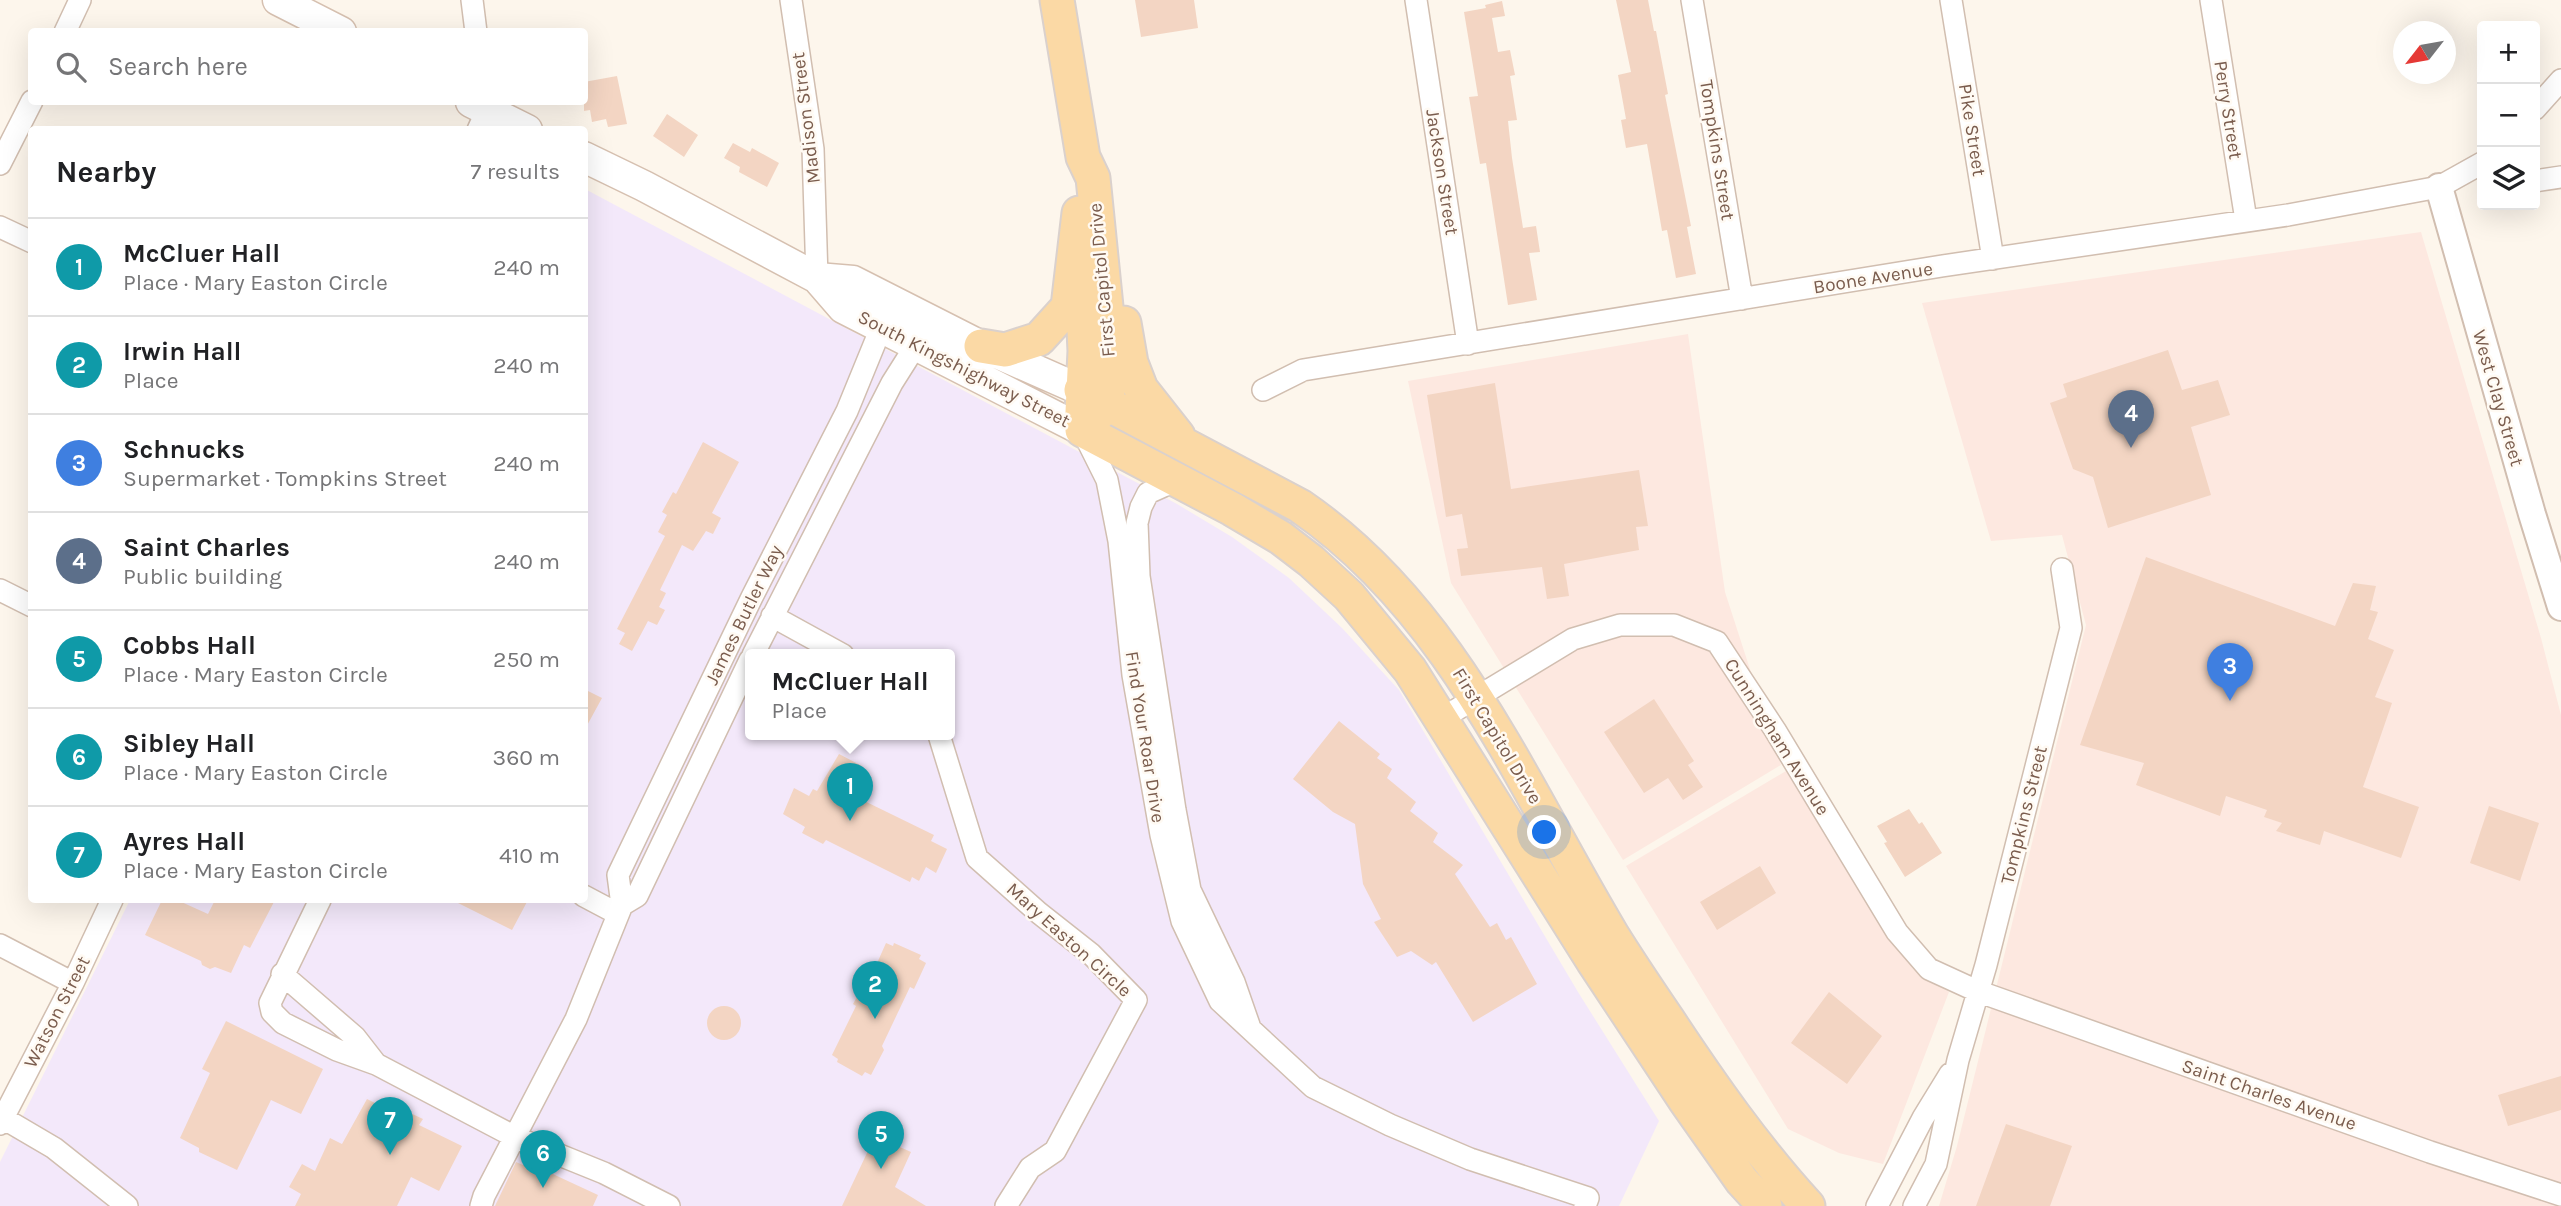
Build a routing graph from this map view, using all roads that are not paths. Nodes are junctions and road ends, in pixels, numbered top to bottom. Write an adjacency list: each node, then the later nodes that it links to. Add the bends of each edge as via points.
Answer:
1 (80, 0): 10 (street)
2 (278, 0): 11 (main road)
3 (472, 0): 12 (street)
4 (790, 0): 30 (street, Madison Street, via 813,149)
5 (1057, 0): 21 (main road, First Capitol Drive)
6 (1416, 0): 33 (street, Jackson Street)
7 (1692, 0): 31 (street, Tompkins Street)
8 (1951, 0): 29 (street, Pike Street)
9 (2211, 0): 26 (street, Perry Street)
10 (67, 28)
11 (333, 28)
12 (476, 28)
13 (2561, 79): 14 (street)
14 (2540, 103)
15 (30, 105): 19 (street)
16 (481, 111): 17 (main road)
17 (517, 126)
18 (588, 159): 30 (main road, South Kingshighway Street)
19 (0, 164)
20 (2477, 166): 24 (street, Boone Avenue)
21 (1088, 167): 25 (main road, First Capitol Drive, via 1078,179); 37 (main road, First Capitol Drive, via 1111,356); 39 (main road, via 1109,212 1131,363 1141,389)
22 (2561, 177): 23 (street)
23 (2540, 180)
24 (2439, 187): 26 (street, Boone Avenue); 44 (street, West Clay Street)
25 (1079, 213): 35 (main road, via 1068,307 1039,339 1005,349); 37 (main road, First Capitol Drive, via 1084,351)
26 (2246, 220): 29 (street, Boone Avenue)
27 (0, 227): 28 (street)
28 (28, 240)
29 (1993, 259): 31 (street, Boone Avenue)
30 (817, 278): 32 (main road, South Kingshighway Street, via 843,308); 35 (main road, South Kingshighway Street, via 853,281)
31 (1742, 299): 33 (street, Boone Avenue)
32 (881, 328): 34 (main road, South Kingshighway Street); 55 (street, James Butler Way, via 847,411 618,875)
33 (1468, 344): 36 (street, Boone Avenue, via 1303,370)
34 (916, 345): 38 (main road, South Kingshighway Street); 45 (street, James Butler Way)
35 (981, 346): 37 (main road, South Kingshighway Street)
36 (1263, 390)
37 (1094, 397): 38 (main road); 39 (main road, First Capitol Drive)
38 (1082, 430): 40 (main road, First Capitol Drive); 60 (street, Find Your Roar Drive, via 1102,469 1119,541 1133,674 1161,835 1182,921 1220,1001)
39 (1186, 447): 49 (main road, First Capitol Drive, via 1300,506 1333,529 1370,562 1438,640)
40 (1177, 480): 50 (main road, First Capitol Drive, via 1311,561 1349,596 1410,670); 60 (street, Find Your Roar Drive, via 1148,493 1140,507 1142,600 1190,890)
41 (2062, 569): 59 (street, Tompkins Street, via 2071,628)
42 (0, 590): 43 (street)
43 (28, 604)
44 (2561, 607)
45 (772, 616): 46 (street, James Butler Way); 47 (street)
46 (756, 649)
47 (832, 649)
48 (745, 670): 55 (street, James Butler Way, via 637,896)
49 (1477, 698): 50 (street, Cunningham Avenue); 59 (street, Cunningham Avenue, via 1573,639 1620,625 1674,625 1717,642 1897,932 1929,969); 72 (main road, First Capitol Drive, via 1613,937 1704,1074 1762,1154)
50 (1441, 719): 71 (main road, First Capitol Drive, via 1677,1088)
51 (941, 740): 69 (street, Mary Easton Circle, via 977,858 1091,954 1136,1000 1055,1151 1030,1168)
52 (588, 897): 55 (street)
53 (111, 903): 58 (street, Watson Street)
54 (318, 903): 57 (street)
55 (620, 909): 64 (street, James Butler Way, via 576,1019)
56 (0, 945): 58 (street)
57 (282, 974): 62 (street, via 355,1037); 62 (street, via 270,1003 276,1018)
58 (73, 983): 63 (street, Watson Street)
59 (1977, 991): 61 (street, Tompkins Street); 65 (street, Saint Charles Avenue)
60 (1250, 1027): 70 (street, Find Your Roar Drive, via 1313,1087 1470,1159 1588,1198)
61 (1958, 1060): 73 (street, Tompkins Street); 74 (street, Tompkins Street, via 1936,1164)
62 (376, 1065): 64 (street)
63 (2, 1121): 66 (street, via 54,1148)
64 (515, 1137): 67 (street, James Butler Way); 68 (street, via 604,1173)
65 (2561, 1195)
66 (127, 1206)
67 (481, 1206)
68 (669, 1206)
69 (1006, 1206)
70 (1585, 1206)
71 (1765, 1206)
72 (1808, 1206)
73 (1877, 1206)
74 (1914, 1206)

